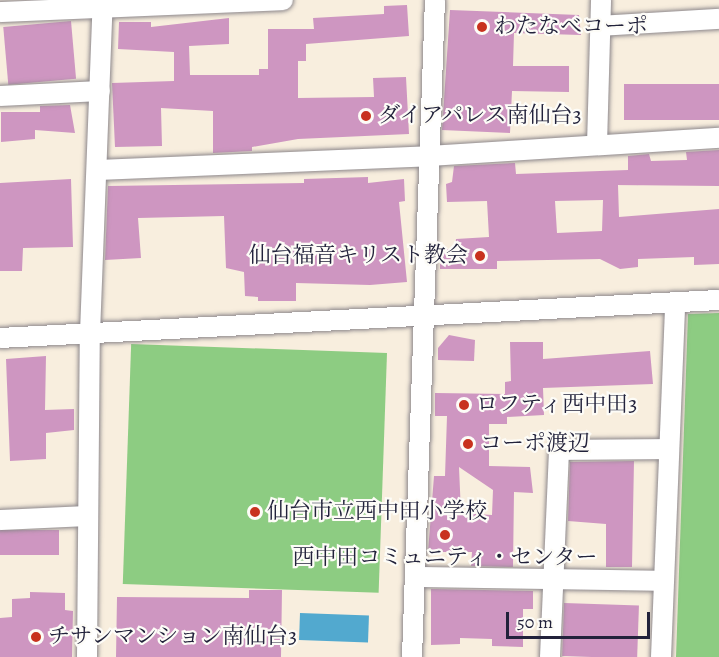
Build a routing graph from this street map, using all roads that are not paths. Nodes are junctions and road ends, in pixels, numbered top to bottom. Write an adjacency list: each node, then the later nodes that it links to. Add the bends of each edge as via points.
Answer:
1 (283, 0): 4 (street)
2 (435, 0): 13 (street)
3 (601, 0): 8 (street)
4 (230, 1): 5 (street)
5 (103, 5): 6 (street); 9 (street)
6 (0, 12)
7 (719, 19): 8 (street)
8 (600, 26): 12 (street)
9 (100, 91): 10 (street); 14 (street)
10 (0, 96)
11 (719, 138): 12 (street)
12 (597, 145): 13 (street)
13 (429, 156): 14 (street); 17 (street)
14 (98, 170): 18 (street)
15 (719, 300): 16 (street)
16 (675, 302): 17 (street); 20 (street)
17 (422, 314): 18 (street); 23 (street)
18 (90, 333): 19 (street); 21 (street)
19 (0, 338)
20 (666, 449): 24 (street, via 559,450); 25 (street)
21 (88, 516): 22 (street); 26 (street)
22 (0, 520)
23 (415, 577): 24 (street); 27 (street)
24 (551, 579): 25 (street); 28 (street)
25 (663, 581): 29 (street)
26 (87, 657)
27 (412, 657)
28 (550, 657)
29 (662, 657)

